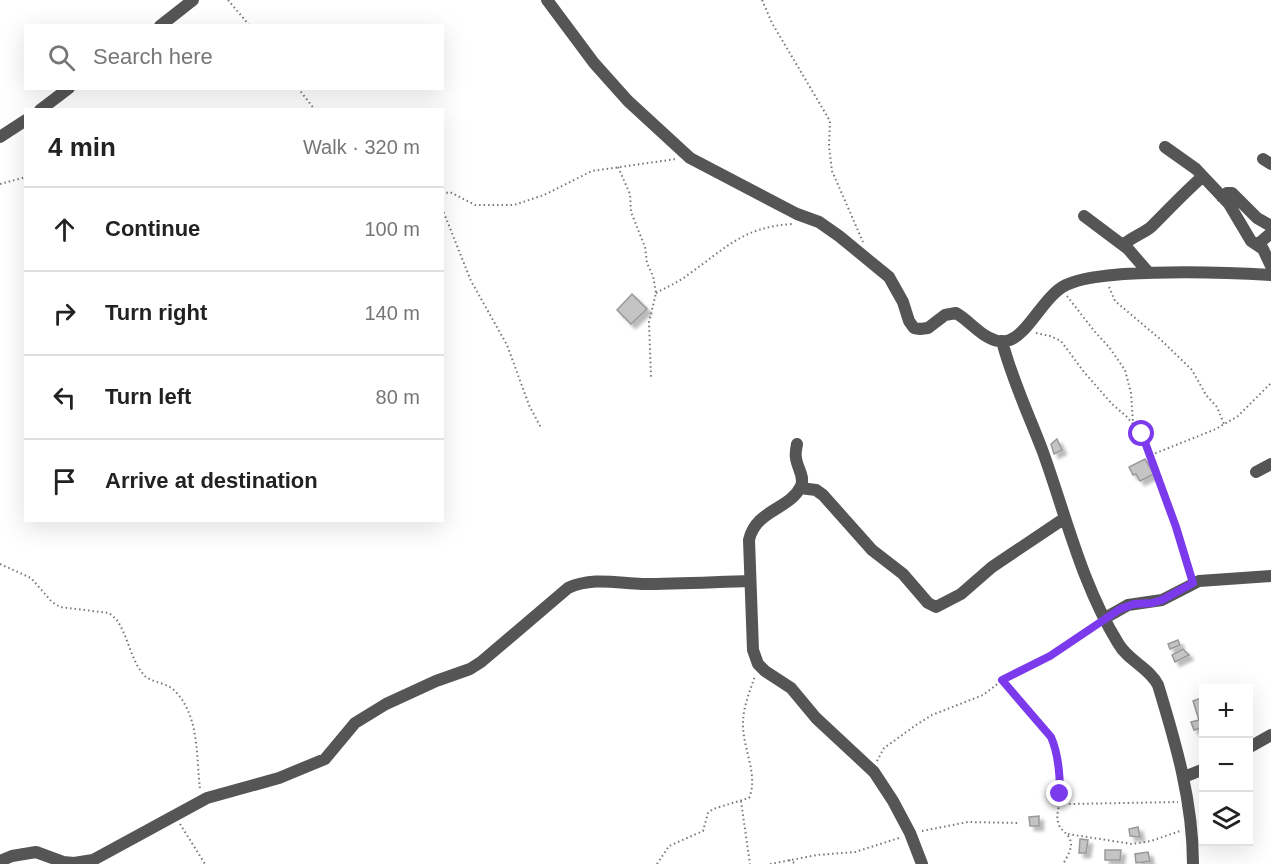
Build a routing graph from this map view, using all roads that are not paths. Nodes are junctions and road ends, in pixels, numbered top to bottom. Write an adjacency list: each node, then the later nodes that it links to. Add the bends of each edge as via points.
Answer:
1 (193, 0): 3 (street)
2 (547, 0): 19 (street, via 594,63 690,158 819,222 872,262 896,286 914,328 928,328 952,312 982,333)
3 (163, 24)
4 (66, 90): 5 (street)
5 (43, 108)
6 (24, 121): 7 (street)
7 (0, 137)
8 (1165, 147): 9 (street)
9 (1202, 177): 10 (street); 15 (street, via 1150,228)
10 (1222, 197): 12 (street, via 1232,193 1257,219); 14 (street, via 1251,241)
11 (1084, 216): 15 (street)
12 (1271, 225)
13 (1271, 233): 14 (street)
14 (1257, 244): 16 (street)
15 (1123, 245): 17 (street)
16 (1271, 266)
17 (1148, 272): 18 (street); 19 (street, via 1090,278 1060,289 1018,334)
18 (1271, 275)
19 (1002, 341): 24 (street, via 1008,367 1043,451)
20 (797, 444): 23 (street)
21 (1271, 464): 22 (street)
22 (1256, 472)
23 (800, 488): 24 (street, via 823,495 872,550 936,607 961,594 992,567); 26 (street, via 755,525 749,540)
24 (1065, 518): 27 (street)
25 (1271, 576): 27 (street, via 1193,583 1162,600 1128,605)
26 (750, 581): 32 (street, via 576,584 470,669 436,681 355,723 325,759 279,778 203,800 107,854 84,862 63,862 36,852); 33 (street, via 753,650 758,664 791,688 816,718 874,772 910,833)
27 (1105, 618): 31 (street, via 1122,649 1158,685)
28 (1271, 735): 29 (street)
29 (1253, 745)
30 (1199, 771): 31 (street)
31 (1184, 777): 34 (street)
32 (0, 861)
33 (922, 864)
34 (1193, 864)

